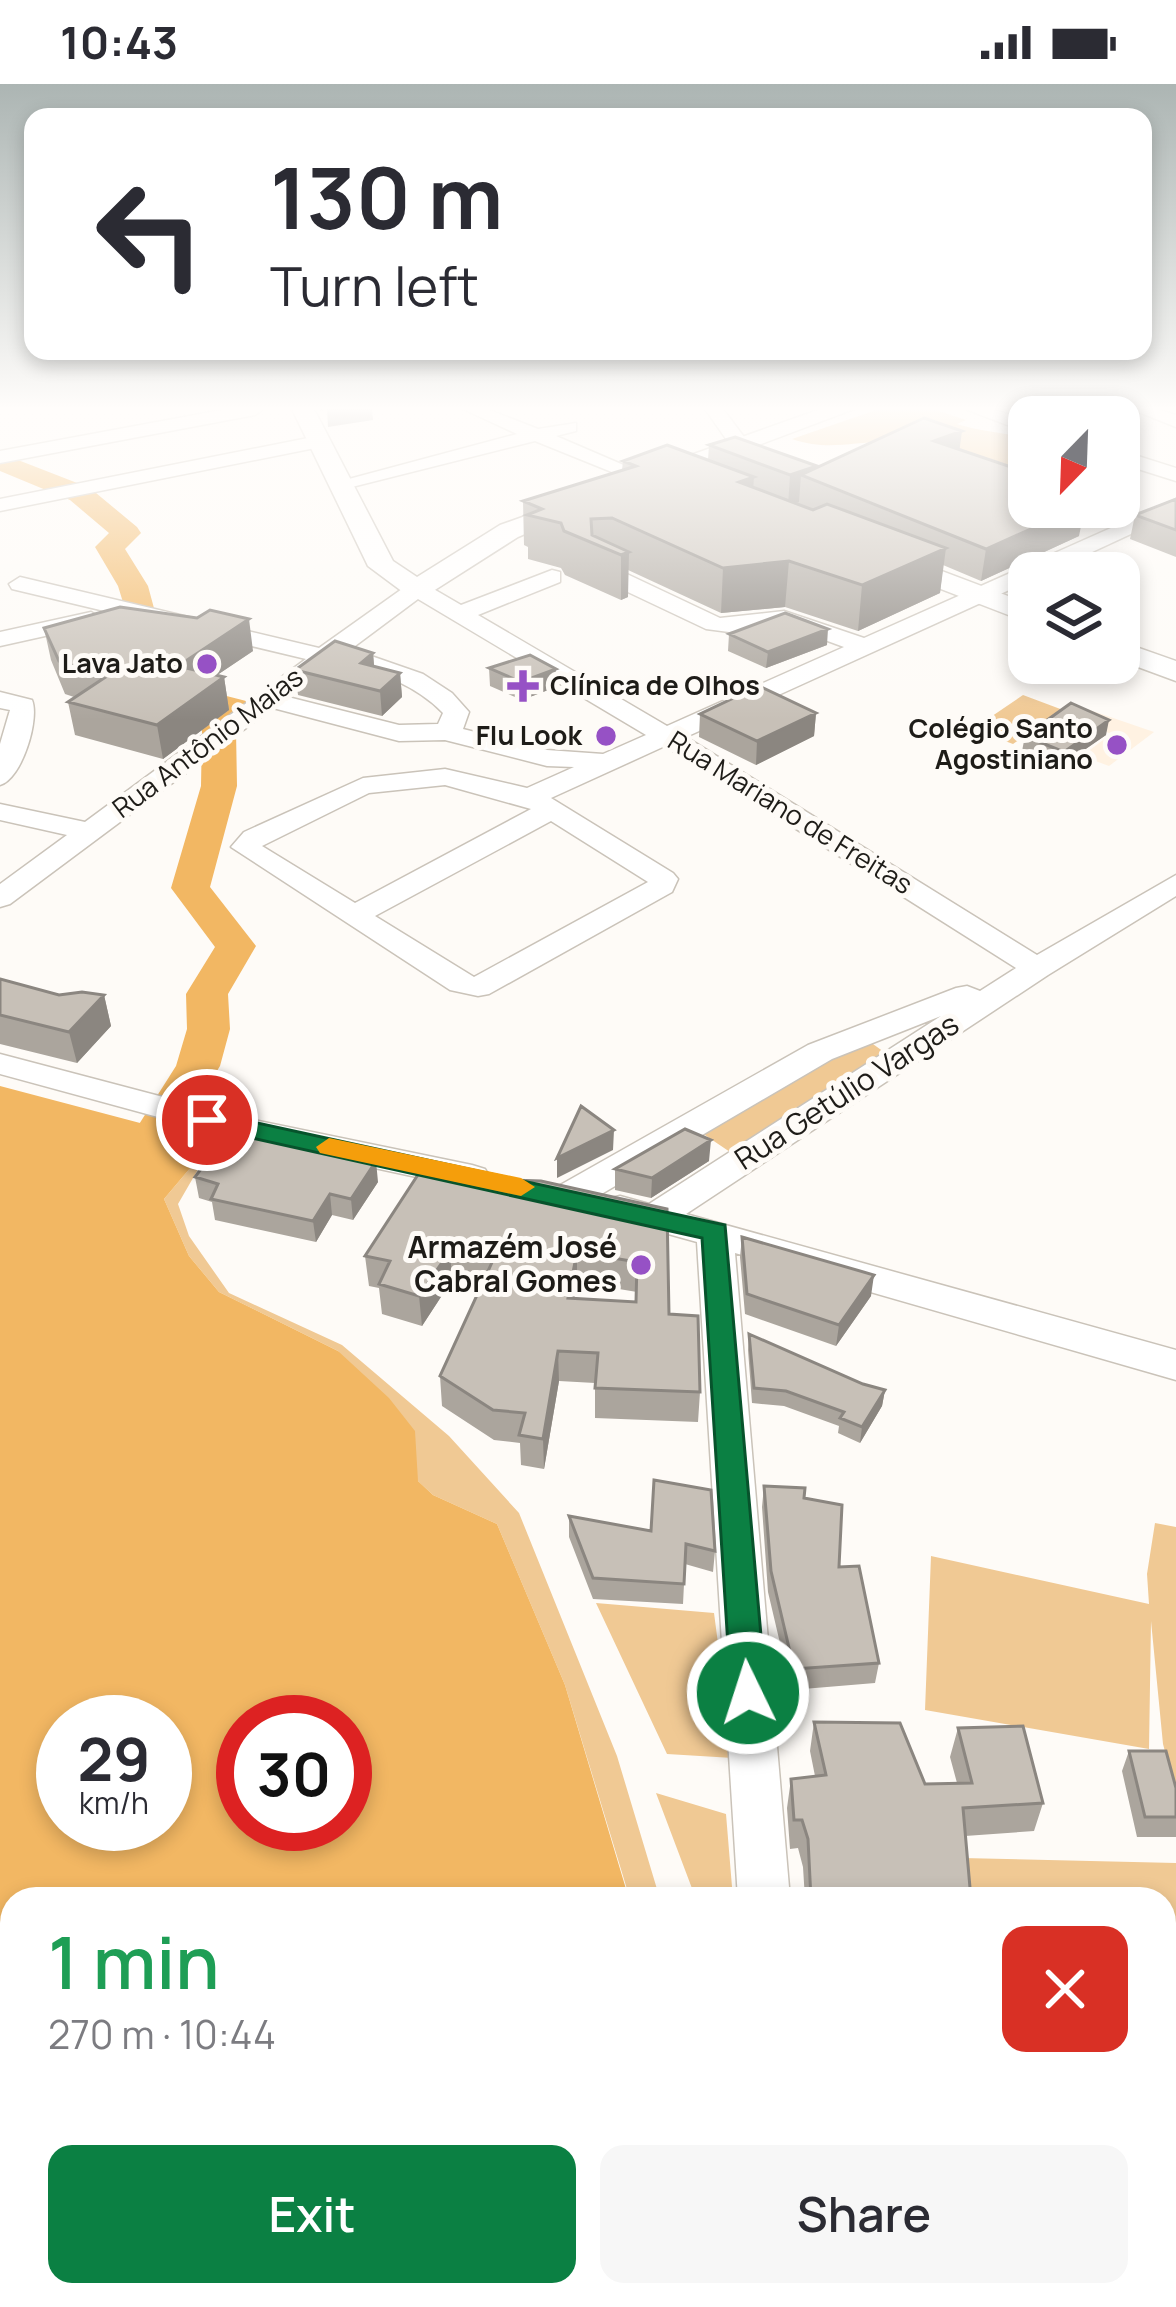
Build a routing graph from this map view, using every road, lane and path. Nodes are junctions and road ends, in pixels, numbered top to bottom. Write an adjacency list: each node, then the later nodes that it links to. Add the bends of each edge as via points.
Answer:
1 (358, 513): 11 (main road, via 382,566)
2 (558, 513): 11 (main road, via 509,531)
3 (1159, 513): 5 (street)
4 (856, 546): 12 (main road)
5 (1074, 552)
6 (0, 560): 10 (street)
7 (602, 572): 18 (street, via 714,624 799,620)
8 (552, 577): 15 (street)
9 (1008, 583): 12 (street)
10 (20, 584): 14 (street); 16 (street)
11 (417, 589): 15 (street, Rua Mariano de Freitas); 19 (street, Rua Antônio Maias)
12 (982, 595): 13 (main road); 18 (street)
13 (1008, 606)
14 (140, 611): 16 (street); 19 (street)
15 (463, 613): 25 (street, Rua Mariano de Freitas)
16 (51, 627): 17 (street)
17 (0, 639)
18 (866, 648): 25 (street)
19 (326, 653): 22 (street, Rua Antônio Maias); 24 (street, via 438,691 456,712)
20 (1140, 658): 21 (main road)
21 (1176, 672)
22 (268, 699): 24 (street, via 399,733); 30 (street, Rua Antônio Maias)
23 (0, 700): 27 (street, via 23,705 23,718)
24 (445, 732): 26 (street, via 547,758)
25 (668, 737): 26 (street); 34 (street, Rua Mariano de Freitas)
26 (602, 761): 28 (street)
27 (0, 777)
28 (541, 804): 33 (street); 33 (street, via 445,777 363,786 244,847); 33 (street, via 664,879 662,886 478,987)
29 (0, 812): 30 (street)
30 (89, 831): 32 (street, Rua Antônio Maias)
31 (1176, 884): 34 (street, Rua Getúlio Vargas)
32 (0, 898)
33 (357, 914)
34 (1037, 968): 35 (street, Rua Getúlio Vargas); 36 (street, Rua Getúlio Vargas)
35 (881, 1028): 36 (street); 38 (street, Rua Getúlio Vargas, via 820,1052)
36 (912, 1049): 39 (street, Rua Getúlio Vargas)
37 (0, 1064): 38 (street, via 173,1112)
38 (568, 1197): 39 (street)
39 (657, 1216): 40 (street)
40 (715, 1232): 41 (street); 42 (street)
41 (1176, 1365)
42 (763, 1887)

